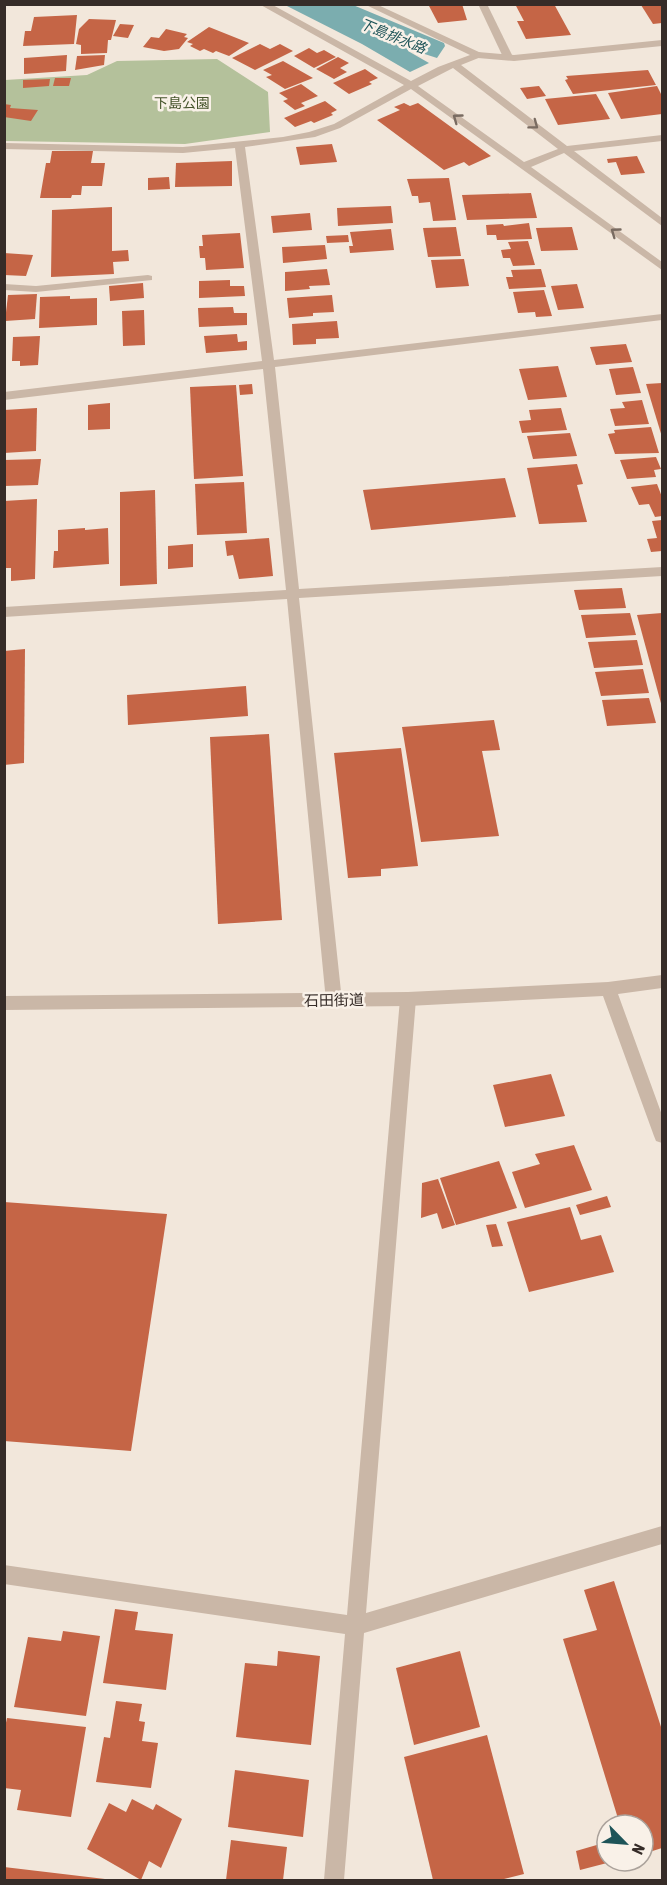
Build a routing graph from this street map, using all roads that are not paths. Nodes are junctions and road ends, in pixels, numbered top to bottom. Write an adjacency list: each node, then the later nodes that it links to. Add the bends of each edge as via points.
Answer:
1 (263, 4): 8 (street)
2 (368, 4): 5 (street)
3 (482, 4): 6 (street)
4 (663, 43): 6 (street)
5 (478, 55): 6 (street); 7 (street)
6 (508, 57)
7 (454, 64): 8 (street); 12 (street, one-way to 12)
8 (411, 85): 10 (street, via 337,126 311,135); 13 (street, one-way to 8)
9 (663, 138): 12 (street)
10 (240, 145): 11 (street, via 183,150); 19 (street)
11 (4, 146)
12 (566, 149): 13 (street); 14 (street)
13 (524, 166): 15 (street, one-way to 13)
14 (663, 223)
15 (663, 267)
16 (147, 278): 17 (street, via 36,289)
17 (4, 287)
18 (663, 317): 19 (street)
19 (268, 364): 20 (street); 22 (street)
20 (4, 396)
21 (663, 571): 22 (street)
22 (294, 593): 23 (street); 27 (street)
23 (4, 612)
24 (663, 982): 25 (street, 石田街道)
25 (608, 989): 26 (street, 石田街道); 29 (street)
26 (408, 999): 27 (street, 石田街道); 32 (street)
27 (334, 1001): 28 (street, 石田街道)
28 (4, 1003)
29 (663, 1136)
30 (663, 1535): 32 (street)
31 (4, 1574): 32 (street)
32 (354, 1626): 33 (street)
33 (334, 1881)

